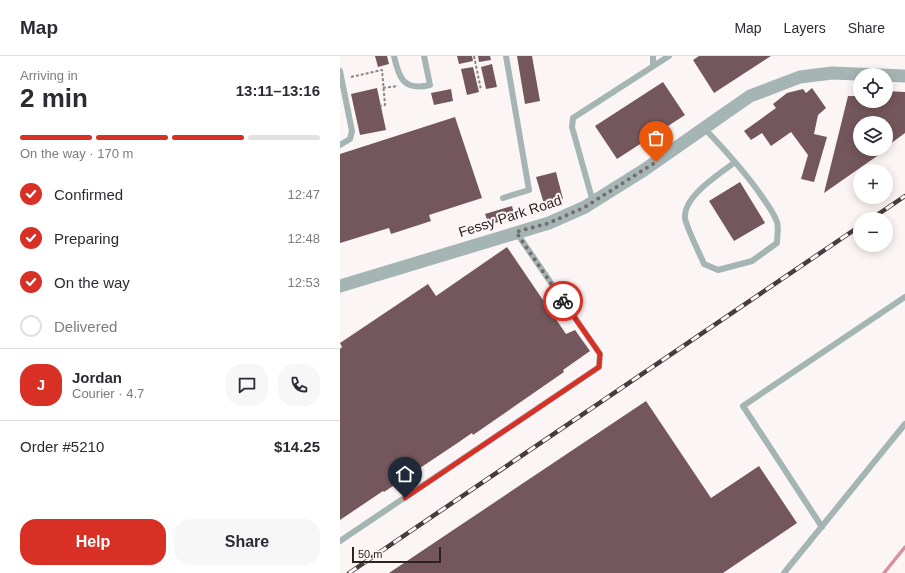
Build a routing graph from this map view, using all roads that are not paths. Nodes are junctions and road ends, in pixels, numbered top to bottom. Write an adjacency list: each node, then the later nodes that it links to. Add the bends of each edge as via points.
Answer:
1 (394, 56): 2 (lane, via 398,73 404,82 413,86 430,85)
2 (424, 56)
3 (506, 56): 12 (lane, via 529,190)
4 (652, 56): 6 (lane)
5 (669, 56): 6 (lane)
6 (654, 66): 13 (lane, via 573,118 572,127)
7 (340, 71): 10 (lane, via 352,132 350,139)
8 (905, 76): 9 (street, Fessy Park Road, via 832,73 800,77 750,96)
9 (704, 128): 11 (lane); 13 (street, Fessy Park Road)
10 (340, 145)
11 (735, 162): 11 (lane, via 772,212 777,223 777,243 752,261 718,270 704,264 685,219 686,210 694,196)
12 (503, 198)
13 (593, 202): 14 (street, Fessy Park Road, via 549,223)
14 (516, 232): 15 (street, Fessy Park Road); 19 (lane, via 600,354 599,367)
15 (340, 286)
16 (905, 298): 18 (lane, via 743,406)
17 (905, 424): 18 (lane)
18 (822, 527): 20 (lane)
19 (340, 541)
20 (784, 573)

